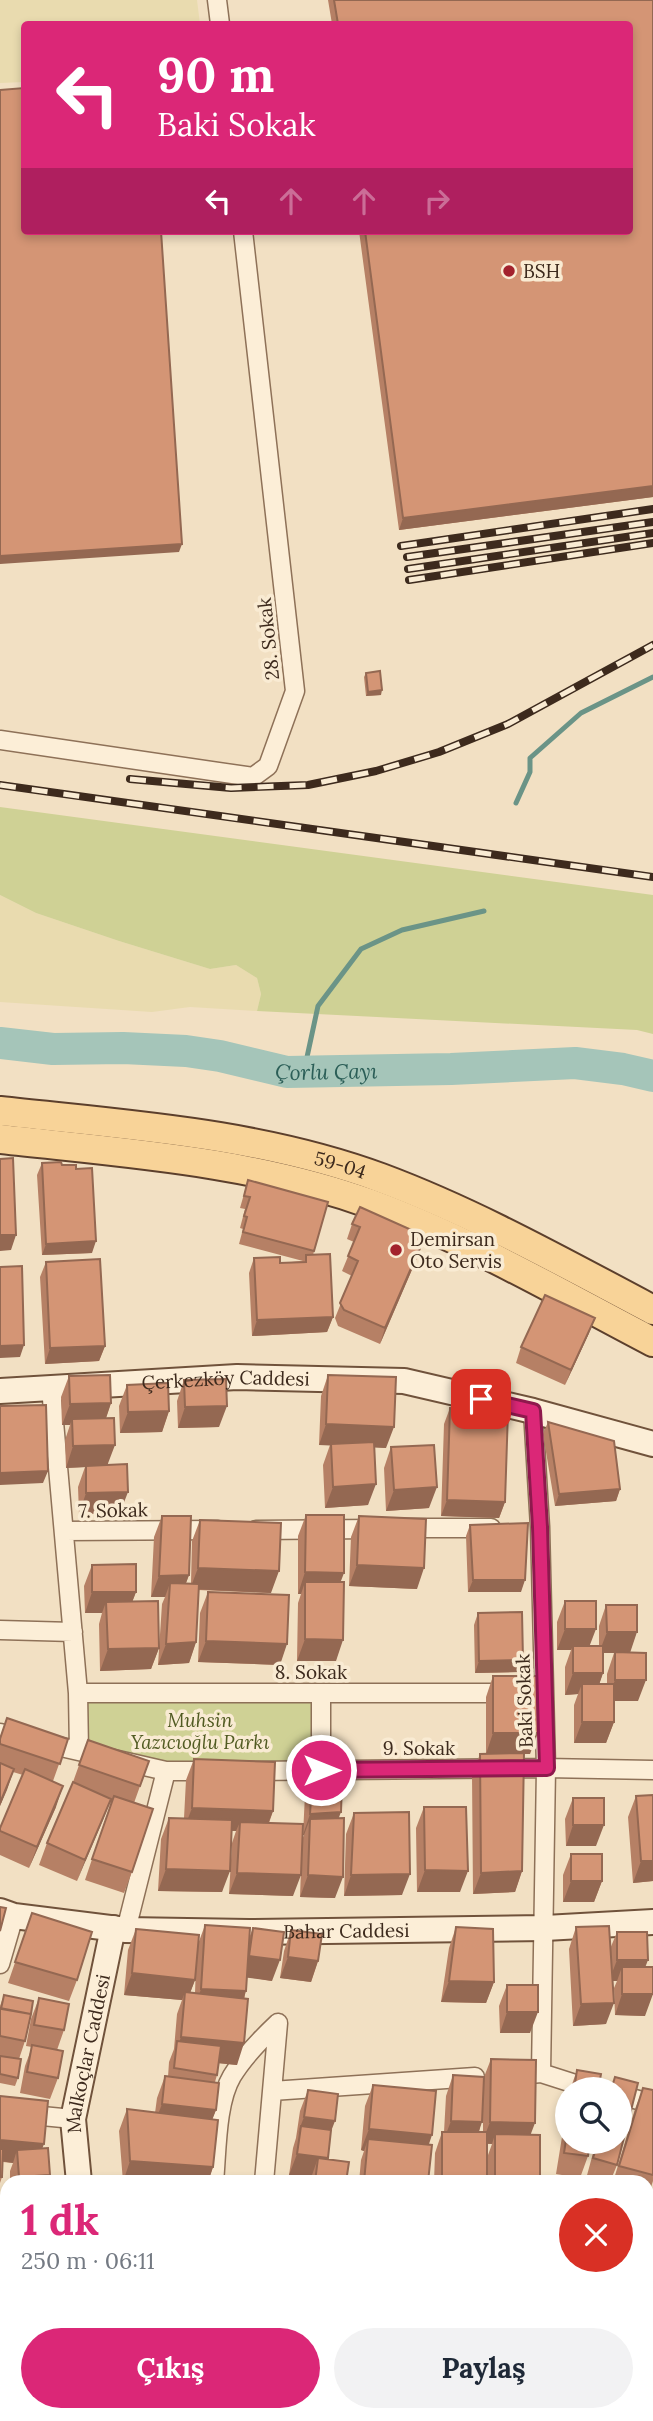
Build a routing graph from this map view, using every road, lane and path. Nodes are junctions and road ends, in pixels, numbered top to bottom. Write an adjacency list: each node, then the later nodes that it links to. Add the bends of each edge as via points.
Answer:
1 (217, 0): 2 (street)
2 (220, 21)
3 (243, 235): 4 (street, 28. Sokak, via 295,691 268,766 253,777)
4 (0, 740)
5 (0, 1111): 7 (main road, 59-04 / 59-04, via 231,1138 345,1167 447,1205)
6 (0, 1139): 8 (main road, 59-04, via 226,1165 370,1204 435,1231)
7 (653, 1310)
8 (653, 1342)
9 (51, 1388): 10 (street, Çerkezköy Caddesi); 11 (street, Çerkezköy Caddesi, via 237,1377 404,1381); 14 (street)
10 (0, 1391)
11 (533, 1411): 12 (street, Çerkezköy Caddesi); 13 (street, Baki Sokak)
12 (653, 1444)
13 (526, 1527): 14 (street, 7. Sokak); 19 (street, Baki Sokak)
14 (64, 1531): 16 (street)
15 (0, 1630): 16 (street)
16 (72, 1632): 17 (street)
17 (78, 1693): 18 (street, 8. Sokak); 21 (street)
18 (321, 1693): 19 (street, 8. Sokak); 23 (street)
19 (544, 1693): 22 (street, Baki Sokak)
20 (0, 1732): 21 (street, 9. Sokak)
21 (79, 1751): 25 (street, 9. Sokak)
22 (547, 1768): 23 (street, 9. Sokak); 24 (street, 9. Sokak); 28 (street, Baki Sokak)
23 (321, 1770): 25 (street, 9. Sokak)
24 (653, 1770)
25 (166, 1772): 29 (street)
26 (7, 1913): 29 (street, Bahar Caddesi); 30 (street)
27 (653, 1922): 28 (street, Bahar Caddesi)
28 (545, 1928): 29 (street, Bahar Caddesi); 31 (street, Baki Sokak)
29 (119, 1929): 39 (street, Malkoçlar Caddesi)
30 (0, 1964)
31 (541, 2073): 32 (street); 34 (street)
32 (514, 2075)
33 (487, 2077): 35 (street)
34 (555, 2077)
35 (272, 2091): 41 (street, via 278,2023 231,2077 222,2105); 42 (street)
36 (632, 2098): 37 (street)
37 (653, 2104)
38 (0, 2112): 39 (street)
39 (73, 2119): 40 (street, Malkoçlar Caddesi)
40 (78, 2175)
41 (215, 2175)
42 (265, 2175)

